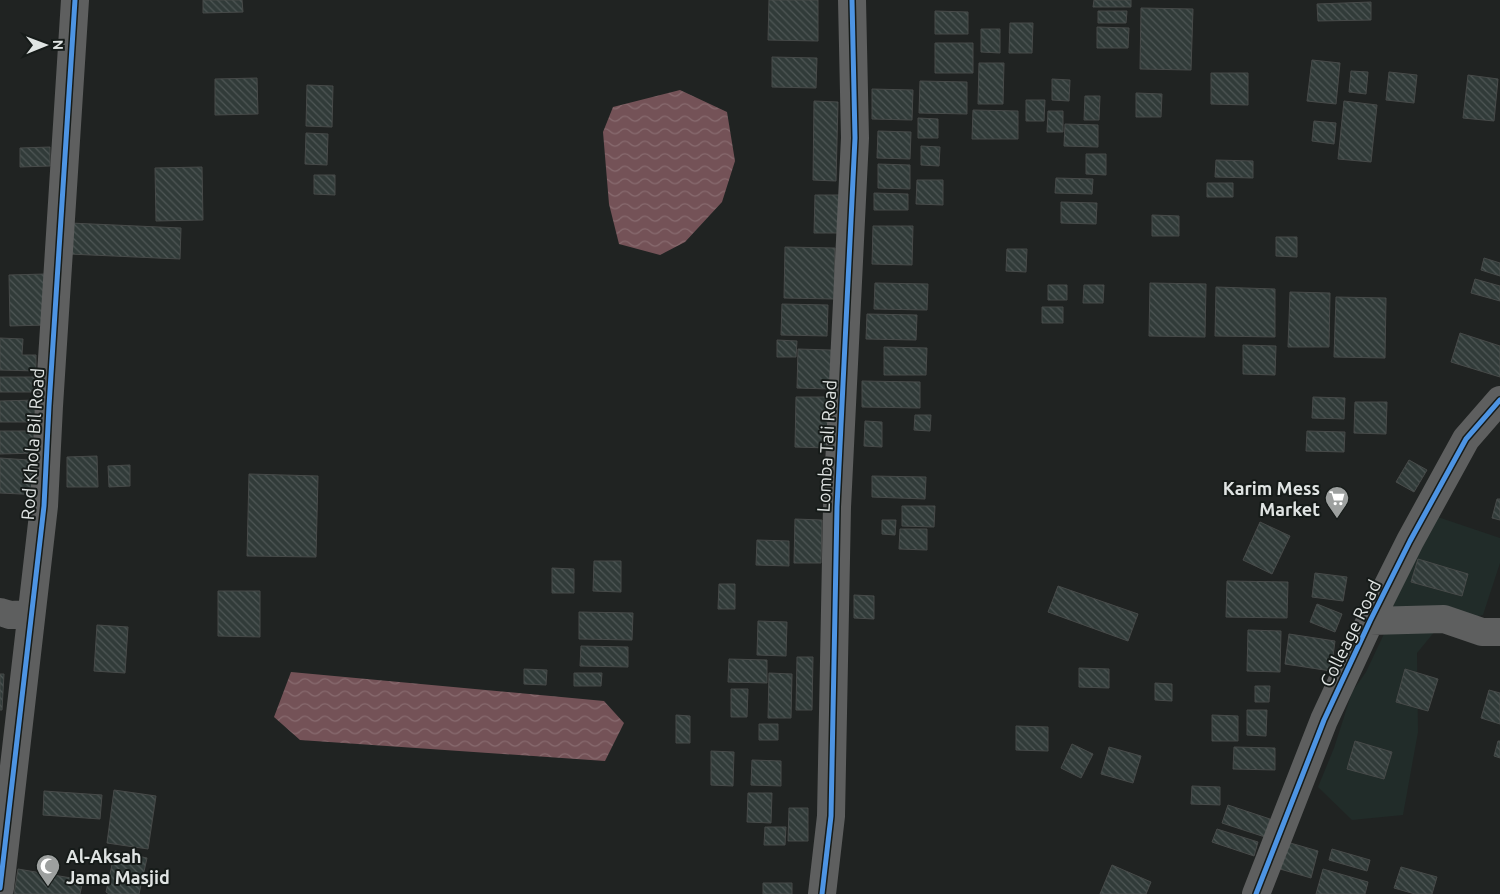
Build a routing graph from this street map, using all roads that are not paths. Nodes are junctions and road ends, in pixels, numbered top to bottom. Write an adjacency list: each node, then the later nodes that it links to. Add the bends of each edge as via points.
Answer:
1 (75, 0): 5 (street, Rod Khola Bil Road, via 44,506)
2 (852, 0): 9 (street, Lomba Tali Road, via 855,138 837,507 831,816)
3 (1500, 400): 6 (street, Colleage Road, via 1466,439)
4 (0, 612): 5 (street)
5 (31, 614): 8 (street, Rod Khola Bil Road)
6 (1370, 621): 7 (street, via 1444,619 1482,632); 10 (street, Colleage Road, via 1324,720)
7 (1500, 632)
8 (0, 888)
9 (822, 894)
10 (1256, 894)

